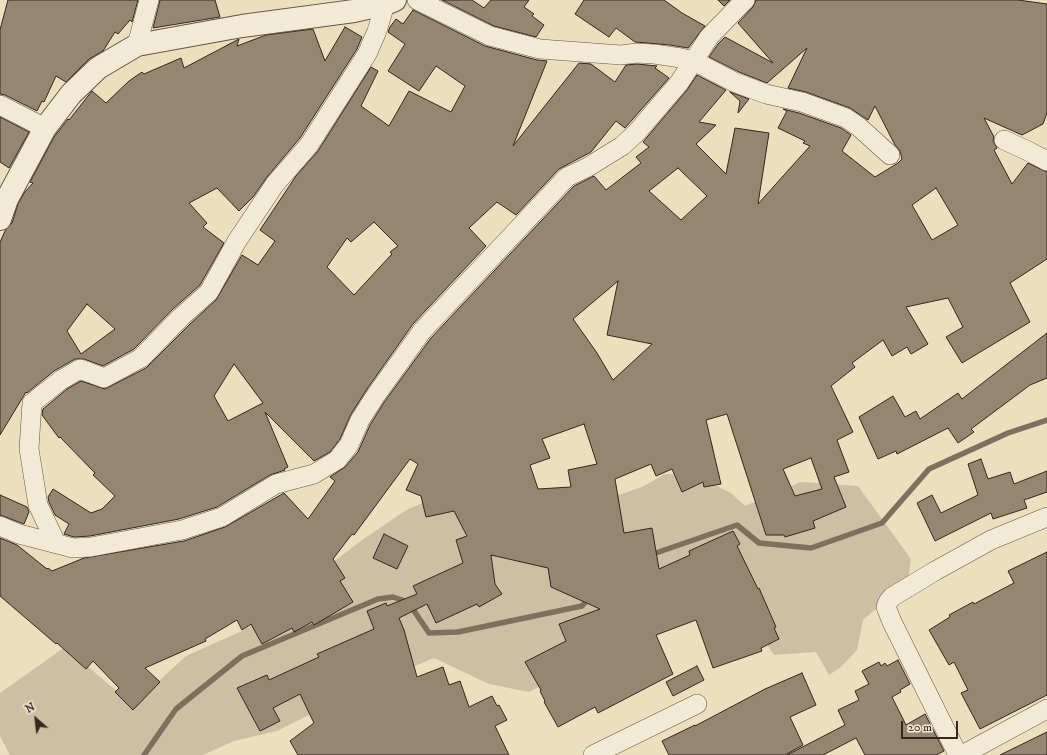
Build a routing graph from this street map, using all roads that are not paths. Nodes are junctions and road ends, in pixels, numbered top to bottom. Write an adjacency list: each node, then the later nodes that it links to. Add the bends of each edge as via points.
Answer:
1 (149, 0): 5 (street)
2 (417, 0): 6 (street, via 490,36 540,49 621,55 654,54)
3 (745, 0): 6 (street, via 709,37)
4 (390, 2): 5 (street, via 354,11 242,26); 15 (street, via 367,54 309,145 275,184 237,242 209,292 141,358 104,378 80,369 61,380 32,403 29,449 38,505)
5 (137, 45): 8 (street, via 98,68 71,94)
6 (694, 61): 10 (street, via 734,82 766,94 802,102 846,118 859,126); 15 (street, via 679,83 637,132 622,146 567,177 422,331 376,395 360,420 349,445 336,460 314,474 276,484 222,517 182,530 73,548)
7 (0, 105): 8 (street)
8 (45, 128): 12 (street, via 7,199)
9 (1004, 140): 11 (street)
10 (890, 155)
11 (1047, 161)
12 (0, 218)
13 (1047, 518): 19 (street, via 991,540 892,598 886,607)
14 (0, 526): 15 (street, via 19,534)
15 (56, 543)
16 (697, 704): 18 (street)
17 (1047, 709): 20 (street)
18 (593, 755)
19 (958, 755)
20 (962, 755)

